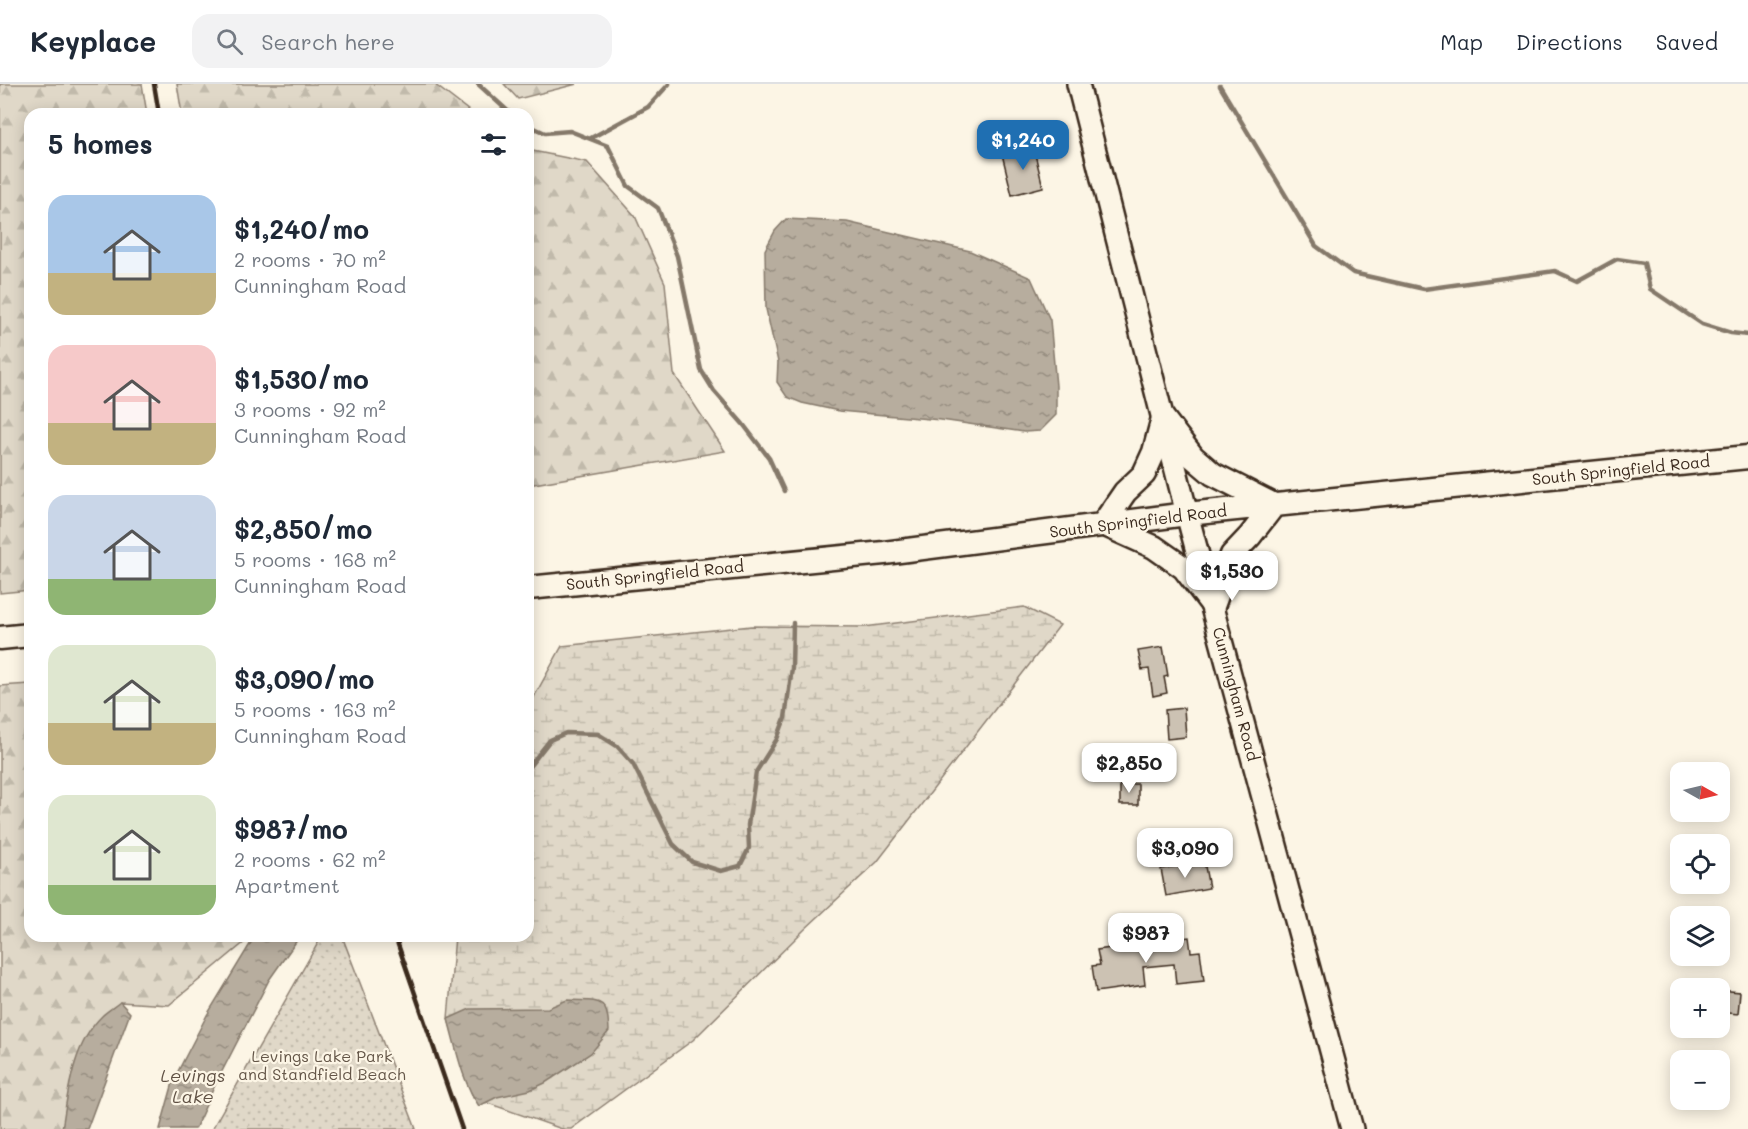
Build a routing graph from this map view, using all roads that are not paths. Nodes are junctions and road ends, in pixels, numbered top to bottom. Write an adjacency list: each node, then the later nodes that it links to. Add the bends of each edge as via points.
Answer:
1 (1078, 84): 2 (main road, Cunningham Road)
2 (1163, 418): 4 (main road, via 1193,457 1213,474); 5 (main road, Cunningham Road); 6 (main road, via 1144,474 1125,492)
3 (1748, 457): 4 (main road, South Springfield Road)
4 (1274, 505): 5 (main road, South Springfield Road); 8 (main road, via 1232,555)
5 (1187, 514): 6 (main road, South Springfield Road); 8 (main road, Cunningham Road)
6 (1103, 524): 7 (main road, South Springfield Road, via 884,553); 8 (main road, via 1154,547 1184,568)
7 (534, 587)
8 (1213, 606): 11 (main road, Cunningham Road)
9 (24, 636): 10 (main road)
10 (0, 638)
11 (1352, 1129)

